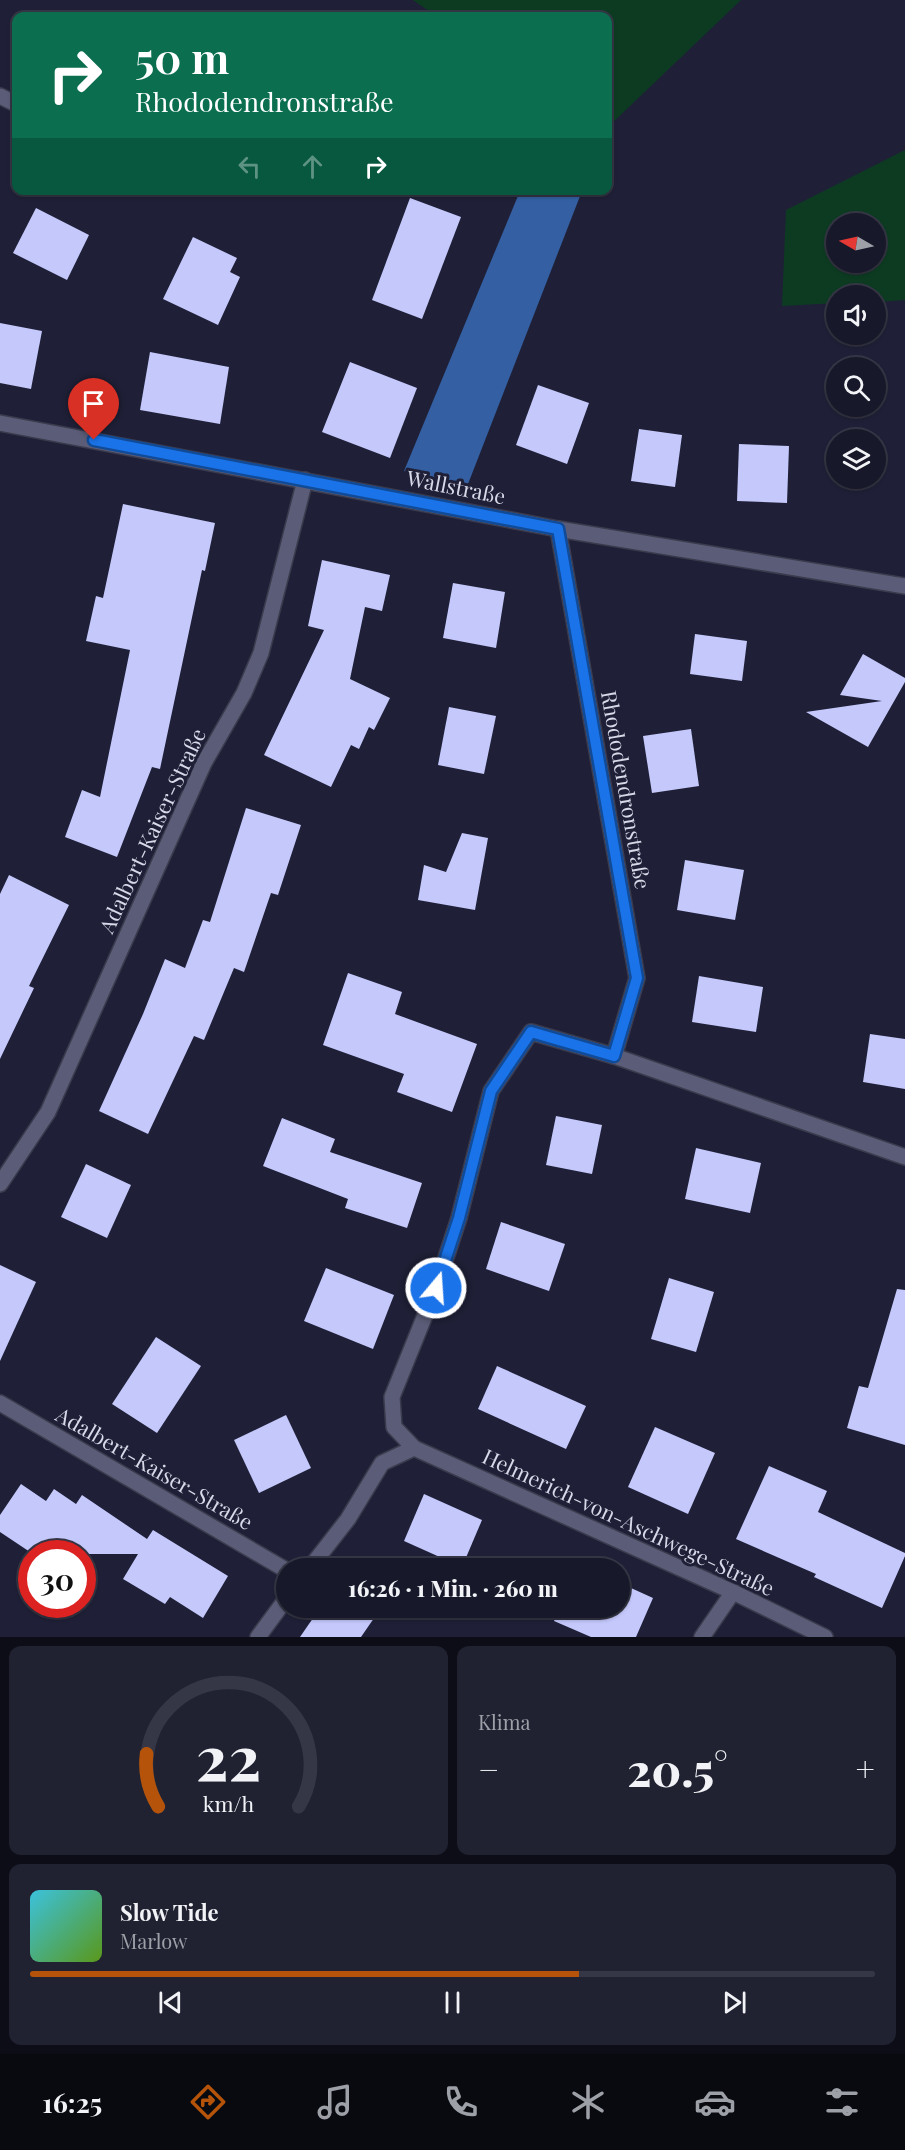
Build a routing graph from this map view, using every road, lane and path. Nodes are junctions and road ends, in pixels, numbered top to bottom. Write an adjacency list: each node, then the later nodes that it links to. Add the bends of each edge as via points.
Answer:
1 (0, 423): 2 (street, Wallstraße)
2 (305, 480): 3 (street, Wallstraße); 7 (street, Adalbert-Kaiser-Straße, via 261,653 244,693 204,763 48,1112)
3 (558, 529): 4 (street, Wallstraße); 5 (street, Rhododendronstraße, via 637,978)
4 (905, 586)
5 (614, 1056): 6 (street); 9 (street, via 531,1032 491,1091 459,1218 392,1397 394,1426)
6 (905, 1157)
7 (0, 1184)
8 (0, 1403): 11 (street, Adalbert-Kaiser-Straße)
9 (414, 1448): 10 (street, via 382,1463 348,1519); 12 (street, Helmerich-von-Aschwege-Straße)
10 (318, 1558)
11 (276, 1564)
12 (733, 1593): 15 (street); 16 (street, Helmerich-von-Aschwege-Straße)
13 (276, 1613): 14 (street)
14 (258, 1637)
15 (702, 1637)
16 (825, 1637)

